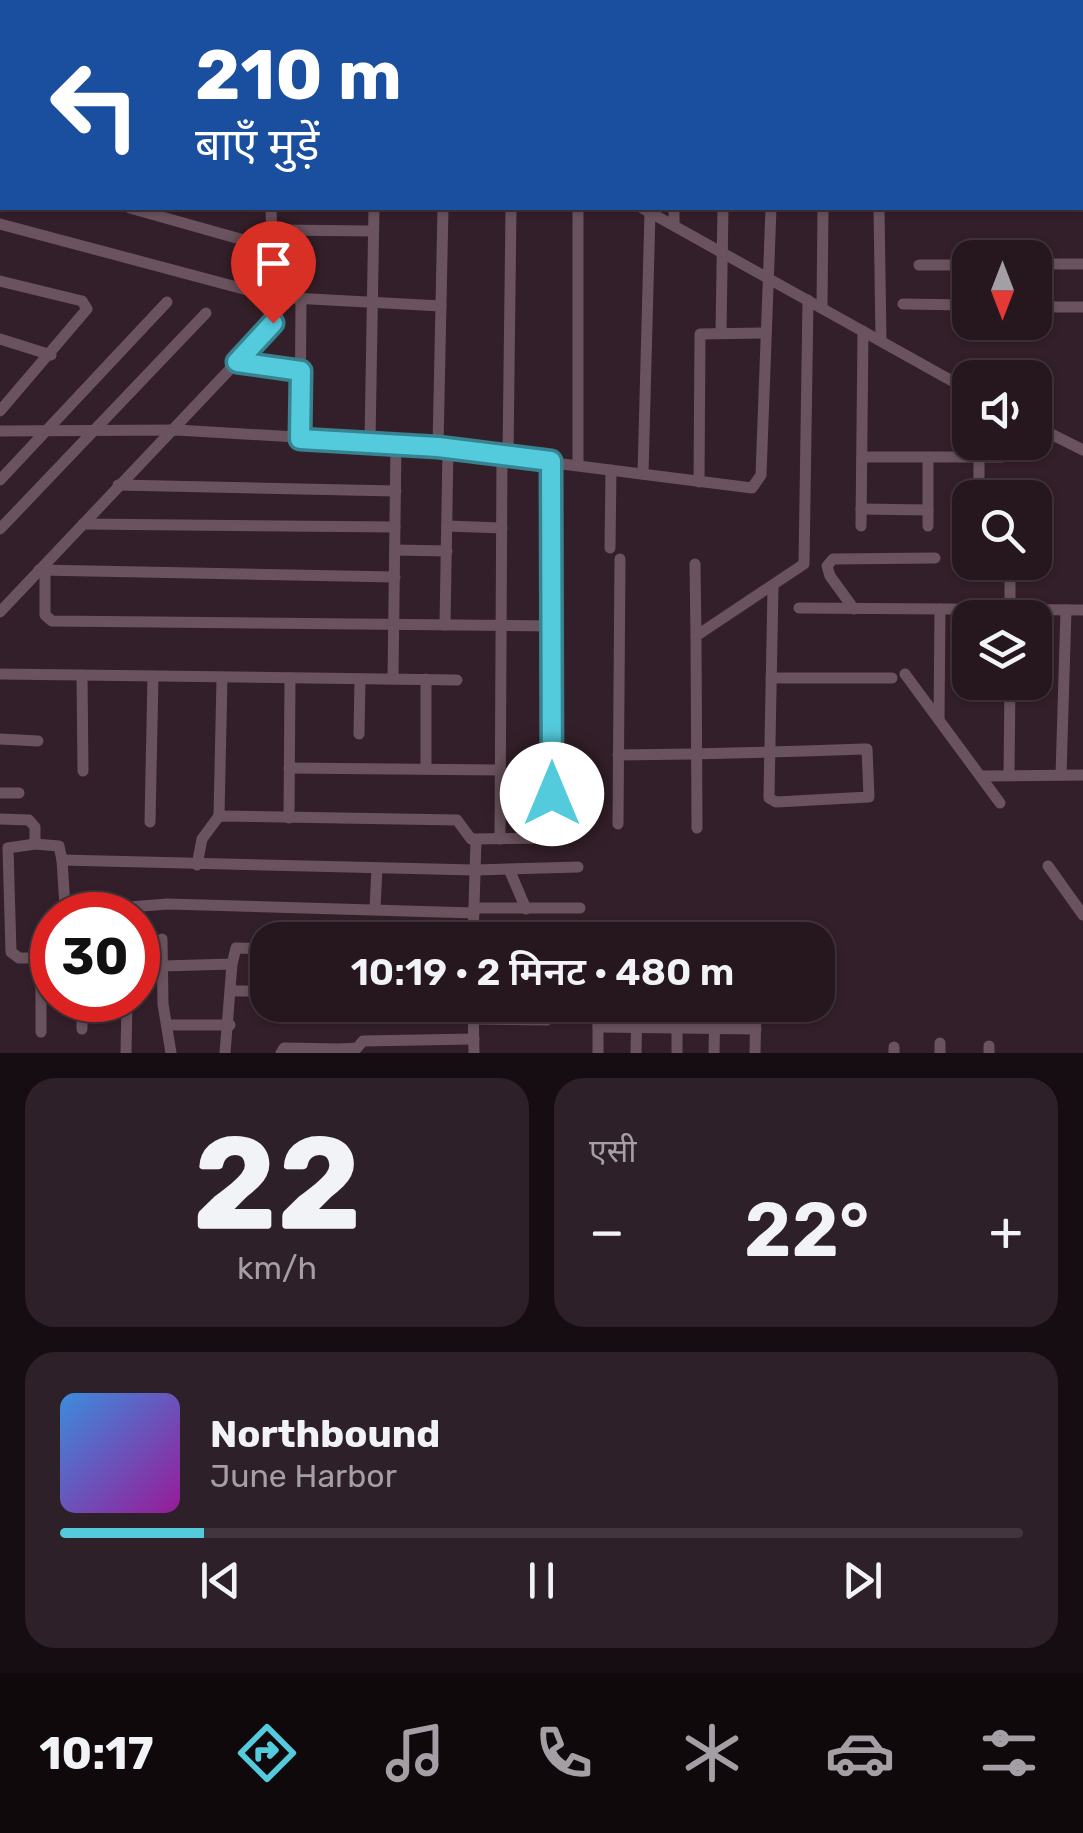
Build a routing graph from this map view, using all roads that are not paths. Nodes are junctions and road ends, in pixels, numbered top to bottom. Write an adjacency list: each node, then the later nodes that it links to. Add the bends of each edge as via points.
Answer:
1 (137, 210): 17 (street)
2 (271, 210): 17 (street)
3 (374, 210): 16 (street)
4 (444, 210): 32 (street)
5 (510, 210): 57 (street)
6 (578, 210): 62 (street)
7 (646, 210): 14 (street); 64 (street)
8 (674, 210): 14 (street)
9 (722, 210): 18 (street)
10 (771, 210): 24 (street)
11 (823, 210): 34 (street)
12 (879, 210): 41 (street)
13 (0, 224): 25 (street)
14 (674, 225): 18 (street)
15 (279, 230): 16 (street)
16 (373, 231): 29 (street)
17 (272, 248): 25 (street)
18 (722, 253): 24 (street); 38 (street)
19 (1052, 264): 20 (street)
20 (1083, 264)
21 (920, 265): 22 (street)
22 (952, 265)
23 (0, 281): 42 (street, via 84,303 86,313)
24 (770, 281): 27 (street); 39 (street)
25 (274, 297): 26 (street); 43 (street, via 273,323)
26 (301, 298): 29 (street); 44 (street)
27 (808, 300): 34 (street); 86 (street, via 806,557 801,569)
28 (167, 302): 49 (street)
29 (372, 303): 32 (street); 53 (street)
30 (904, 304): 31 (street)
31 (952, 305)
32 (440, 306): 55 (street)
33 (1052, 307): 35 (street)
34 (822, 308): 37 (street)
35 (1083, 308)
36 (206, 313): 47 (street)
37 (863, 331): 41 (street); 58 (street)
38 (721, 332): 39 (street); 66 (street, via 702,332 700,338)
39 (763, 333): 66 (street, via 760,481 746,488)
40 (0, 338): 42 (street)
41 (880, 340): 45 (street)
42 (52, 355): 46 (street)
43 (237, 362): 44 (street); 50 (street)
44 (301, 371): 52 (street)
45 (952, 381)
46 (0, 412)
47 (98, 428): 49 (street); 50 (street); 77 (street)
48 (0, 430): 49 (street)
49 (48, 430): 65 (street)
50 (177, 430): 52 (street); 67 (street)
51 (1052, 434): 56 (street)
52 (300, 439): 53 (street)
53 (370, 442): 54 (street)
54 (396, 443): 55 (street); 68 (street)
55 (443, 447): 57 (street); 72 (street)
56 (1083, 450)
57 (505, 455): 61 (street); 76 (street)
58 (862, 457): 59 (street); 69 (street)
59 (928, 457): 60 (street); 70 (street)
60 (952, 457)
61 (551, 461): 62 (street); 98 (street)
62 (578, 465): 63 (street)
63 (611, 470): 64 (street); 78 (street)
64 (644, 474): 66 (street)
65 (0, 480)
66 (700, 482)
67 (118, 485): 68 (street); 71 (street)
68 (396, 491): 75 (street)
69 (861, 509): 70 (street); 73 (street)
70 (928, 510): 74 (street)
71 (83, 524): 75 (street); 84 (street)
72 (447, 526): 76 (street); 80 (street)
73 (860, 526)
74 (928, 526)
75 (395, 527): 79 (street)
76 (502, 528): 97 (street)
77 (0, 529)
78 (610, 548)
79 (395, 550): 80 (street); 85 (street)
80 (446, 551): 96 (street)
81 (620, 558): 117 (street)
82 (934, 558): 88 (street, via 833,559 830,576)
83 (695, 564): 99 (street)
84 (42, 570): 85 (street); 94 (street); 95 (street, via 45,614 52,621)
85 (395, 577): 95 (street)
86 (773, 588): 99 (street); 105 (street)
87 (799, 608): 88 (street)
88 (854, 609): 89 (street)
89 (940, 609): 90 (street); 111 (street)
90 (952, 610)
91 (1066, 610): 92 (street); 93 (street); 123 (street)
92 (1083, 610)
93 (1052, 611)
94 (0, 612)
95 (394, 625): 96 (street); 107 (street)
96 (446, 626): 97 (street)
97 (502, 626): 98 (street); 120 (street)
98 (554, 626): 135 (street, via 552,828 542,840)
99 (696, 636): 116 (street)
100 (0, 674): 101 (street)
101 (82, 676): 102 (street); 121 (street)
102 (153, 676): 103 (street); 132 (street)
103 (222, 678): 104 (street); 129 (street)
104 (290, 678): 106 (street); 118 (street)
105 (771, 678): 111 (street, via 899,676); 115 (street)
106 (360, 679): 107 (street); 112 (street)
107 (393, 679): 108 (street)
108 (426, 680): 109 (street); 119 (street)
109 (457, 680)
110 (1010, 700): 122 (street)
111 (940, 720): 125 (street)
112 (359, 734)
113 (0, 740): 114 (street)
114 (38, 741)
115 (770, 752): 115 (street, via 867,749 870,794 863,800 773,802); 116 (street)
116 (696, 754): 117 (street); 134 (street)
117 (618, 755): 133 (street)
118 (289, 768): 119 (street); 130 (street)
119 (426, 769): 120 (street)
120 (500, 770): 135 (street)
121 (83, 771)
122 (1010, 774): 123 (street); 125 (street)
123 (1062, 775): 124 (street)
124 (1083, 775)
125 (982, 776): 128 (street)
126 (0, 793): 127 (street)
127 (20, 793)
128 (1000, 803)
129 (219, 816): 130 (street); 139 (street, via 202,839)
130 (289, 818): 136 (street, via 457,820)
131 (0, 819): 137 (street, via 33,822)
132 (150, 822)
133 (618, 824)
134 (697, 828)
135 (500, 839): 136 (street)
136 (476, 840): 144 (street)
137 (35, 844): 138 (street, via 59,846); 153 (street, via 8,848 10,946 19,958)
138 (62, 860): 139 (street); 145 (street, via 62,899 76,910 168,904)
139 (197, 865): 142 (street)
140 (1048, 866): 149 (street)
141 (578, 867): 143 (street)
142 (376, 868): 144 (street); 145 (street)
143 (509, 869): 144 (street); 146 (street)
144 (475, 870): 148 (street)
145 (375, 908): 148 (street)
146 (526, 908): 147 (street); 148 (street)
147 (580, 908)
148 (474, 911): 150 (street)
149 (1083, 915)
150 (474, 922)
151 (162, 939): 155 (street)
152 (250, 948): 154 (street, via 236,948)
153 (30, 958)
154 (232, 964): 155 (street); 156 (street)
155 (163, 966): 167 (street)
156 (232, 991): 157 (street); 168 (street)
157 (250, 991)
158 (42, 1022): 175 (street)
159 (82, 1022): 174 (street)
160 (127, 1022): 180 (street)
161 (474, 1022): 176 (street)
162 (598, 1022): 169 (street)
163 (636, 1022): 170 (street)
164 (677, 1022): 171 (street)
165 (714, 1022): 172 (street)
166 (756, 1022): 173 (street)
167 (169, 1025): 168 (street); 181 (street)
168 (230, 1026): 182 (street)
169 (598, 1027): 170 (street); 185 (street)
170 (636, 1027): 171 (street); 186 (street)
171 (677, 1028): 172 (street); 187 (street)
172 (714, 1028): 173 (street); 188 (street)
173 (756, 1029): 189 (street)
174 (82, 1030)
175 (41, 1032)
176 (474, 1039): 177 (street); 184 (street)
177 (429, 1046): 178 (street)
178 (384, 1047): 179 (street)
179 (340, 1051): 183 (street)
180 (126, 1053)
181 (171, 1053)
182 (225, 1053)
183 (281, 1053)
184 (474, 1053)
185 (598, 1053)
186 (636, 1053)
187 (677, 1053)
188 (714, 1053)
189 (755, 1053)

